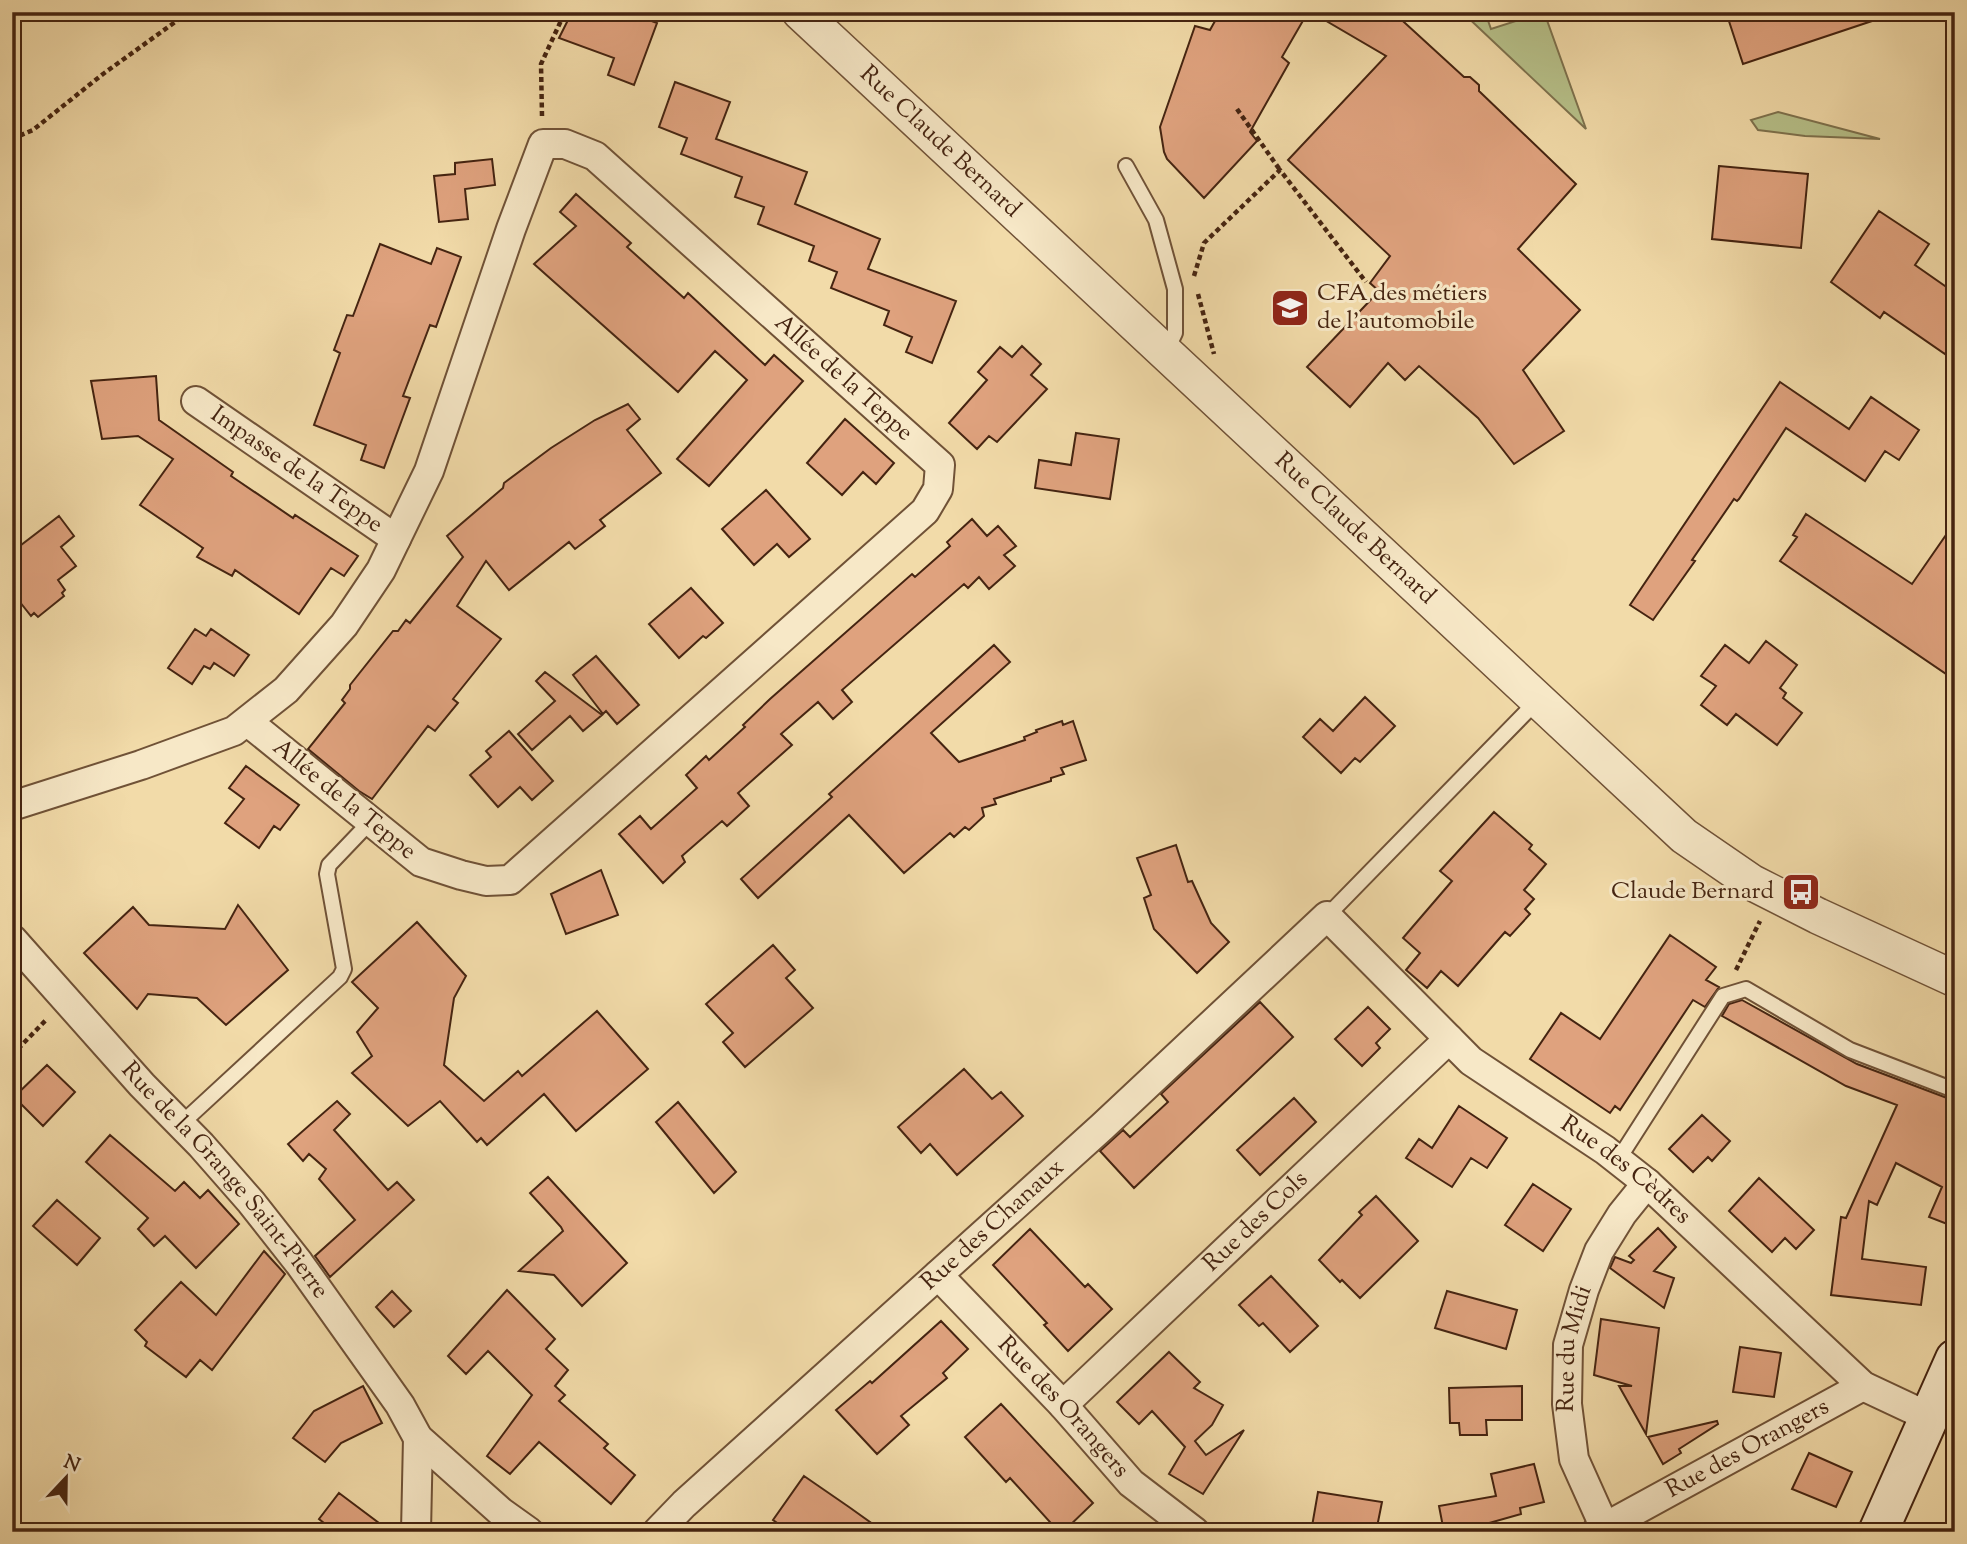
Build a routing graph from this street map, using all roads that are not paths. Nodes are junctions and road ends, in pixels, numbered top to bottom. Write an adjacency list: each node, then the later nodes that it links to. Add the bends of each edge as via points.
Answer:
1 (800, 12): 3 (street, Rue Claude Bernard)
2 (1126, 166): 3 (lane, via 1156,220 1175,289 1175,333)
3 (1165, 354): 6 (street, Rue Claude Bernard)
4 (196, 401): 5 (street, Impasse de la Teppe)
5 (396, 539): 7 (street, Allée de la Teppe, via 382,570 344,625 286,690); 9 (street, Allée de la Teppe, via 429,471 543,144 565,144 595,156 940,465 938,489 925,511 510,880 486,881 421,862)
6 (1538, 700): 10 (lane); 12 (street, Rue Claude Bernard, via 1684,836 1751,882)
7 (248, 722): 8 (street, Allée de la Teppe, via 141,765); 9 (street, Allée de la Teppe)
8 (12, 806)
9 (371, 821): 15 (lane, via 329,865 327,874 344,969 340,977)
10 (1327, 916): 13 (street, Rue des Cèdres); 18 (street, Rue des Chanaux)
11 (12, 939): 15 (street, Rue de la Grange Saint-Pierre)
12 (1955, 979)
13 (1449, 1040): 16 (street, Rue des Cèdres, via 1471,1061); 21 (street, Rue des Cols)
14 (1954, 1090): 16 (lane, via 1850,1050 1746,989 1723,996)
15 (181, 1124): 23 (street, Rue de la Grange Saint-Pierre, via 299,1263 400,1405)
16 (1618, 1160): 17 (street, Rue des Cèdres)
17 (1647, 1183): 20 (street, Rue des Cèdres); 24 (street, Rue du Midi, via 1599,1251 1568,1345 1567,1404 1574,1459)
18 (938, 1275): 21 (street, Rue des Orangers); 27 (street, Rue des Chanaux)
19 (1955, 1359): 22 (main road)
20 (1863, 1386): 22 (street, Rue des Cèdres); 24 (street, Rue des Orangers)
21 (1063, 1405): 28 (street, Rue des Orangers, via 1131,1483)
22 (1929, 1417): 29 (main road)
23 (418, 1438): 25 (street); 26 (street)
24 (1600, 1530)
25 (416, 1532)
26 (529, 1532)
27 (657, 1532)
28 (1195, 1532)
29 (1878, 1532)

